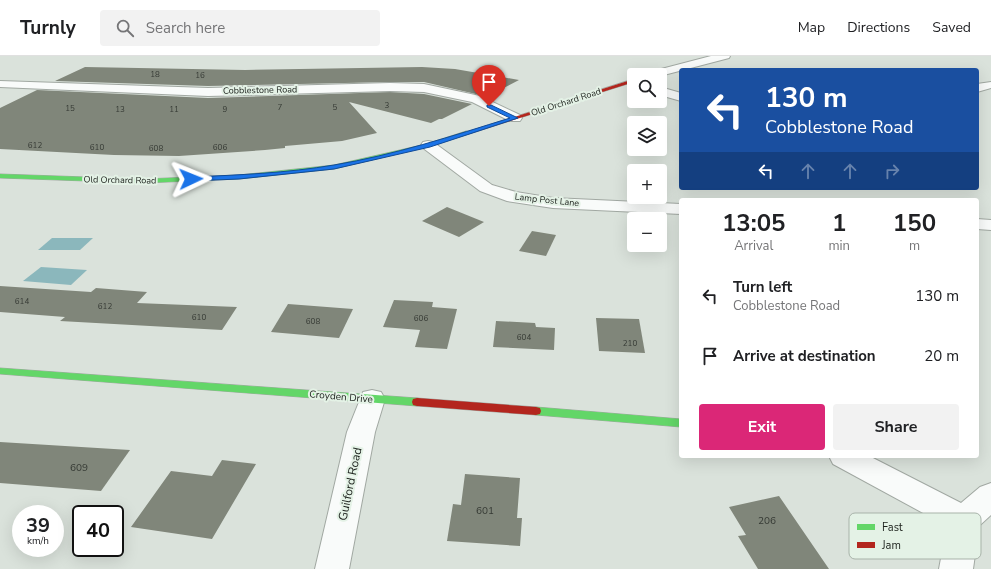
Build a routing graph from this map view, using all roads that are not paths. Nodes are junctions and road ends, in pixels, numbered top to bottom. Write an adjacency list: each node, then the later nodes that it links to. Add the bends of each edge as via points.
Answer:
1 (726, 56): 3 (street)
2 (663, 58): 3 (street)
3 (684, 65): 4 (street)
4 (667, 70)
5 (0, 84): 11 (street, Cobblestone Road, via 208,92 424,88 476,99)
6 (627, 84): 11 (street, Old Orchard Road)
7 (991, 85): 8 (street)
8 (979, 88)
9 (667, 93): 10 (street)
10 (679, 96)
11 (515, 118): 12 (street, Old Orchard Road)
12 (428, 145): 13 (street, Old Orchard Road, via 334,167 239,177 144,181); 14 (street, Lamp Post Lane, via 486,188 513,197 553,203)
13 (0, 176)
14 (679, 209)
15 (979, 224): 16 (street)
16 (991, 225)
17 (0, 371): 18 (street, Croyden Drive)
18 (372, 399): 19 (street, Croyden Drive); 25 (street, Guilford Road, via 362,432)
19 (679, 423)
20 (847, 458): 22 (street)
21 (991, 496): 23 (street)
22 (951, 513)
23 (972, 513)
24 (958, 559): 26 (street)
25 (332, 569)
26 (956, 569)

